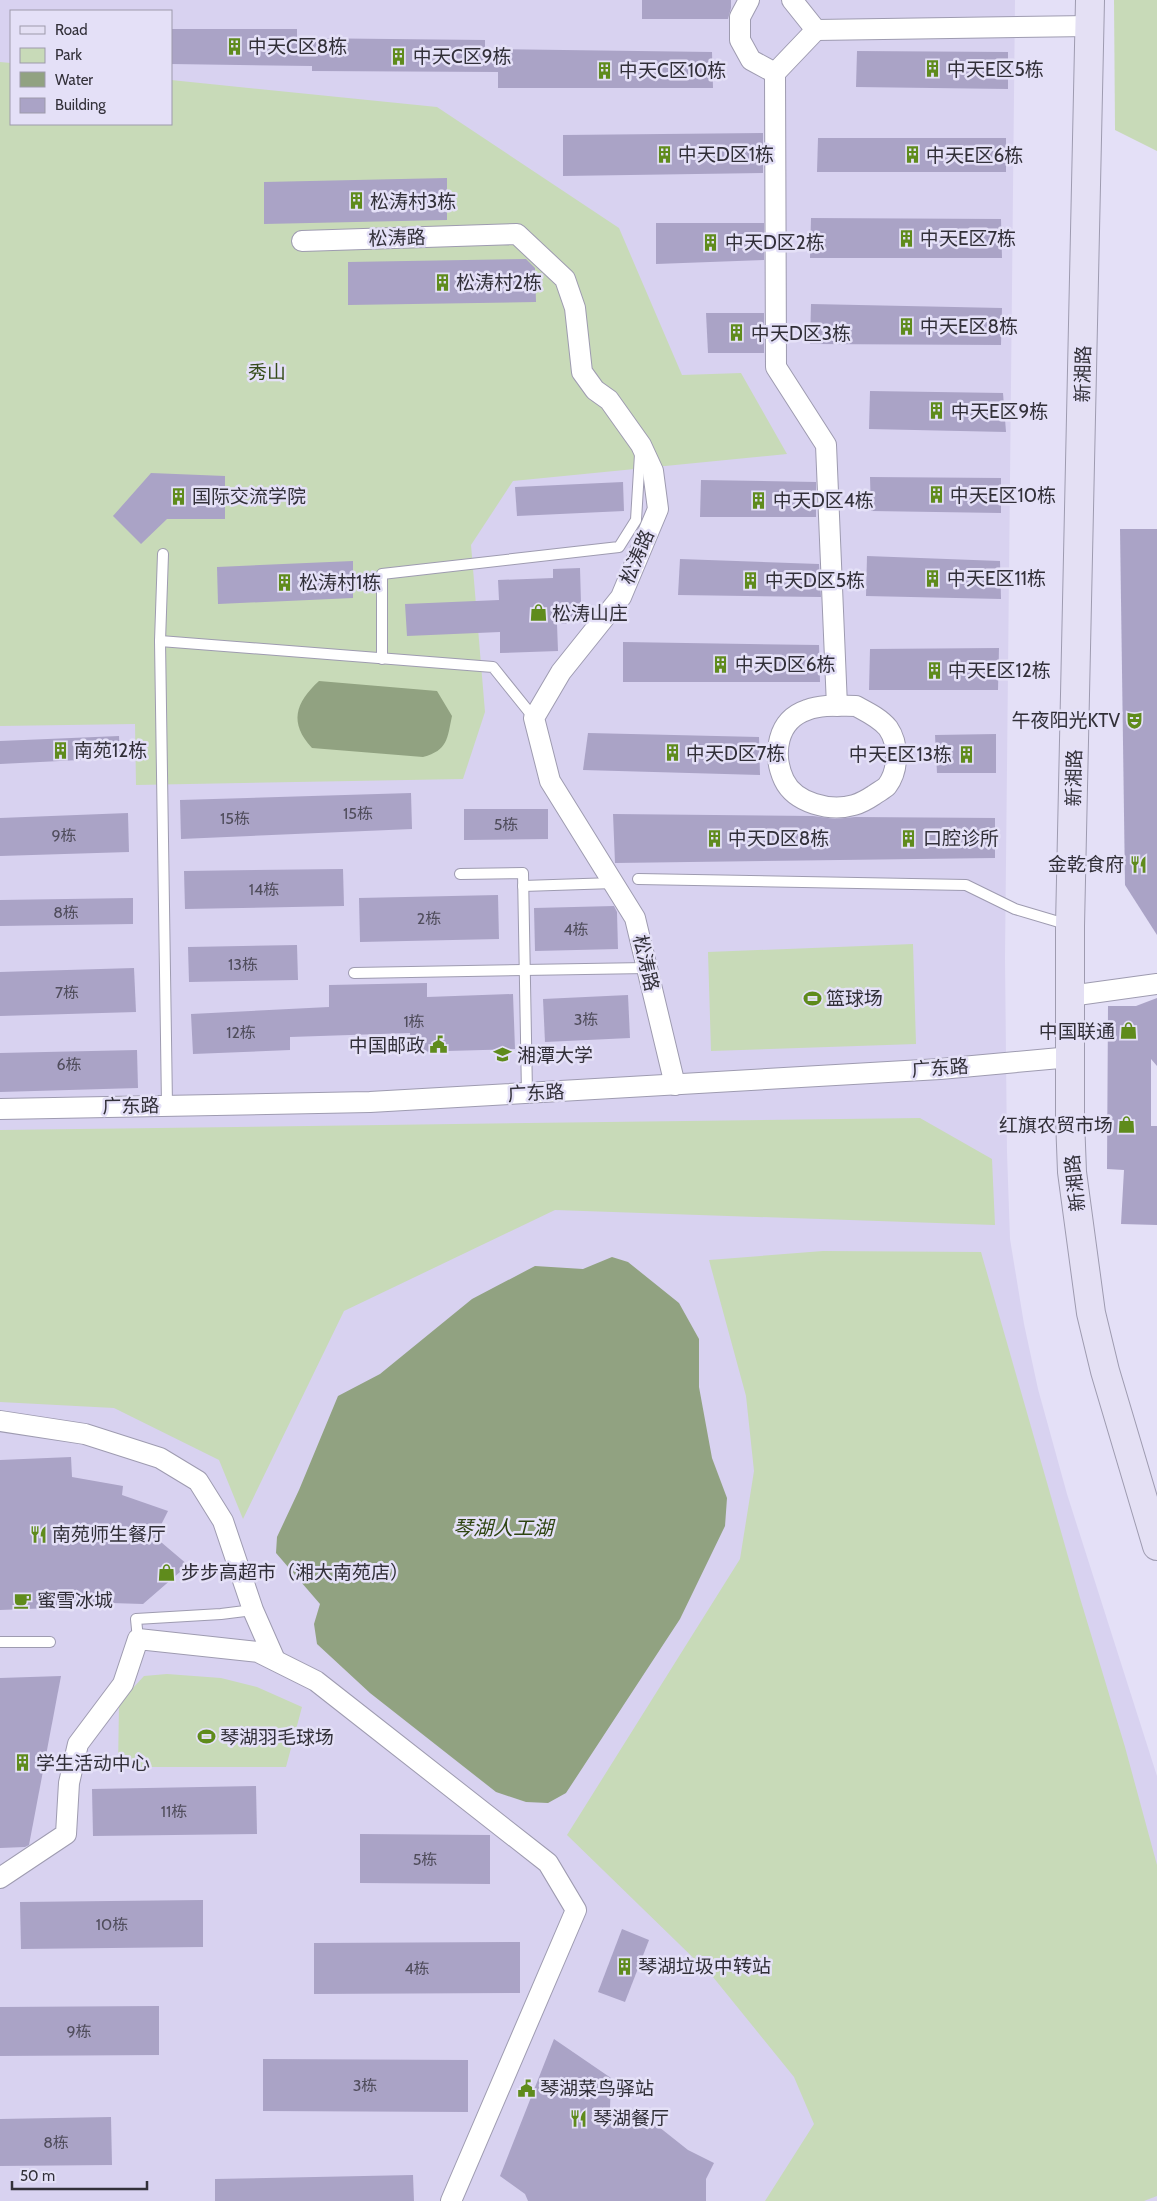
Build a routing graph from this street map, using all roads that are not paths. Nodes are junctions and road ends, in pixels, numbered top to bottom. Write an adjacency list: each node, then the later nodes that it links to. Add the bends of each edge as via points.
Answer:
1 (749, 0): 5 (street, via 740,17 740,40 751,60)
2 (792, 0): 4 (street)
3 (1090, 13): 4 (street); 17 (main road, 新湘路)
4 (816, 30): 5 (street)
5 (775, 73): 11 (street, via 776,367 826,445)
6 (302, 241): 7 (street, 松涛路, via 517,234 564,279 575,308 582,372 595,390 609,400)
7 (641, 445): 10 (lane, via 636,520 619,548 382,574); 12 (street, 松涛路, via 653,470 658,509 621,597 561,672)
8 (163, 554): 9 (lane)
9 (160, 641): 10 (lane); 26 (lane)
10 (382, 659): 12 (lane, via 493,667)
11 (836, 706): 11 (street, via 805,710 792,718 781,732 777,751 779,770 787,787 798,797 814,804 853,806 886,786 895,767 896,747 887,728 873,715 856,706)
12 (534, 718): 15 (street, 松涛路, via 550,780)
13 (460, 874): 16 (lane, via 524,873)
14 (638, 879): 17 (lane, via 966,884 1015,909)
15 (614, 883): 16 (lane); 18 (street, 松涛路, via 635,918)
16 (524, 886): 19 (lane)
17 (1070, 926): 22 (main road, 新湘路)
18 (647, 968): 19 (lane); 24 (street, 松涛路)
19 (525, 971): 20 (lane); 25 (lane)
20 (354, 973)
21 (1157, 984): 22 (street)
22 (1070, 996): 23 (main road, 新湘路)
23 (1071, 1057): 24 (street, 广东路, via 940,1069); 29 (main road, 新湘路, via 1072,1172 1091,1313 1104,1371)
24 (675, 1085): 25 (street, 广东路)
25 (528, 1093): 26 (street, 广东路, via 370,1102)
26 (167, 1105): 27 (street, 广东路)
27 (0, 1109)
28 (0, 1421): 30 (street, via 85,1434 160,1458 198,1481 223,1521)
29 (1157, 1546)
30 (253, 1610): 31 (lane, via 136,1619); 34 (street)
31 (138, 1639): 34 (street, via 258,1652); 35 (street, via 123,1684 78,1744 68,1783 66,1834)
32 (0, 1642): 33 (lane)
33 (50, 1642)
34 (275, 1660): 36 (street, via 316,1681 536,1853 548,1863 576,1910)
35 (0, 1878)
36 (451, 2201)

